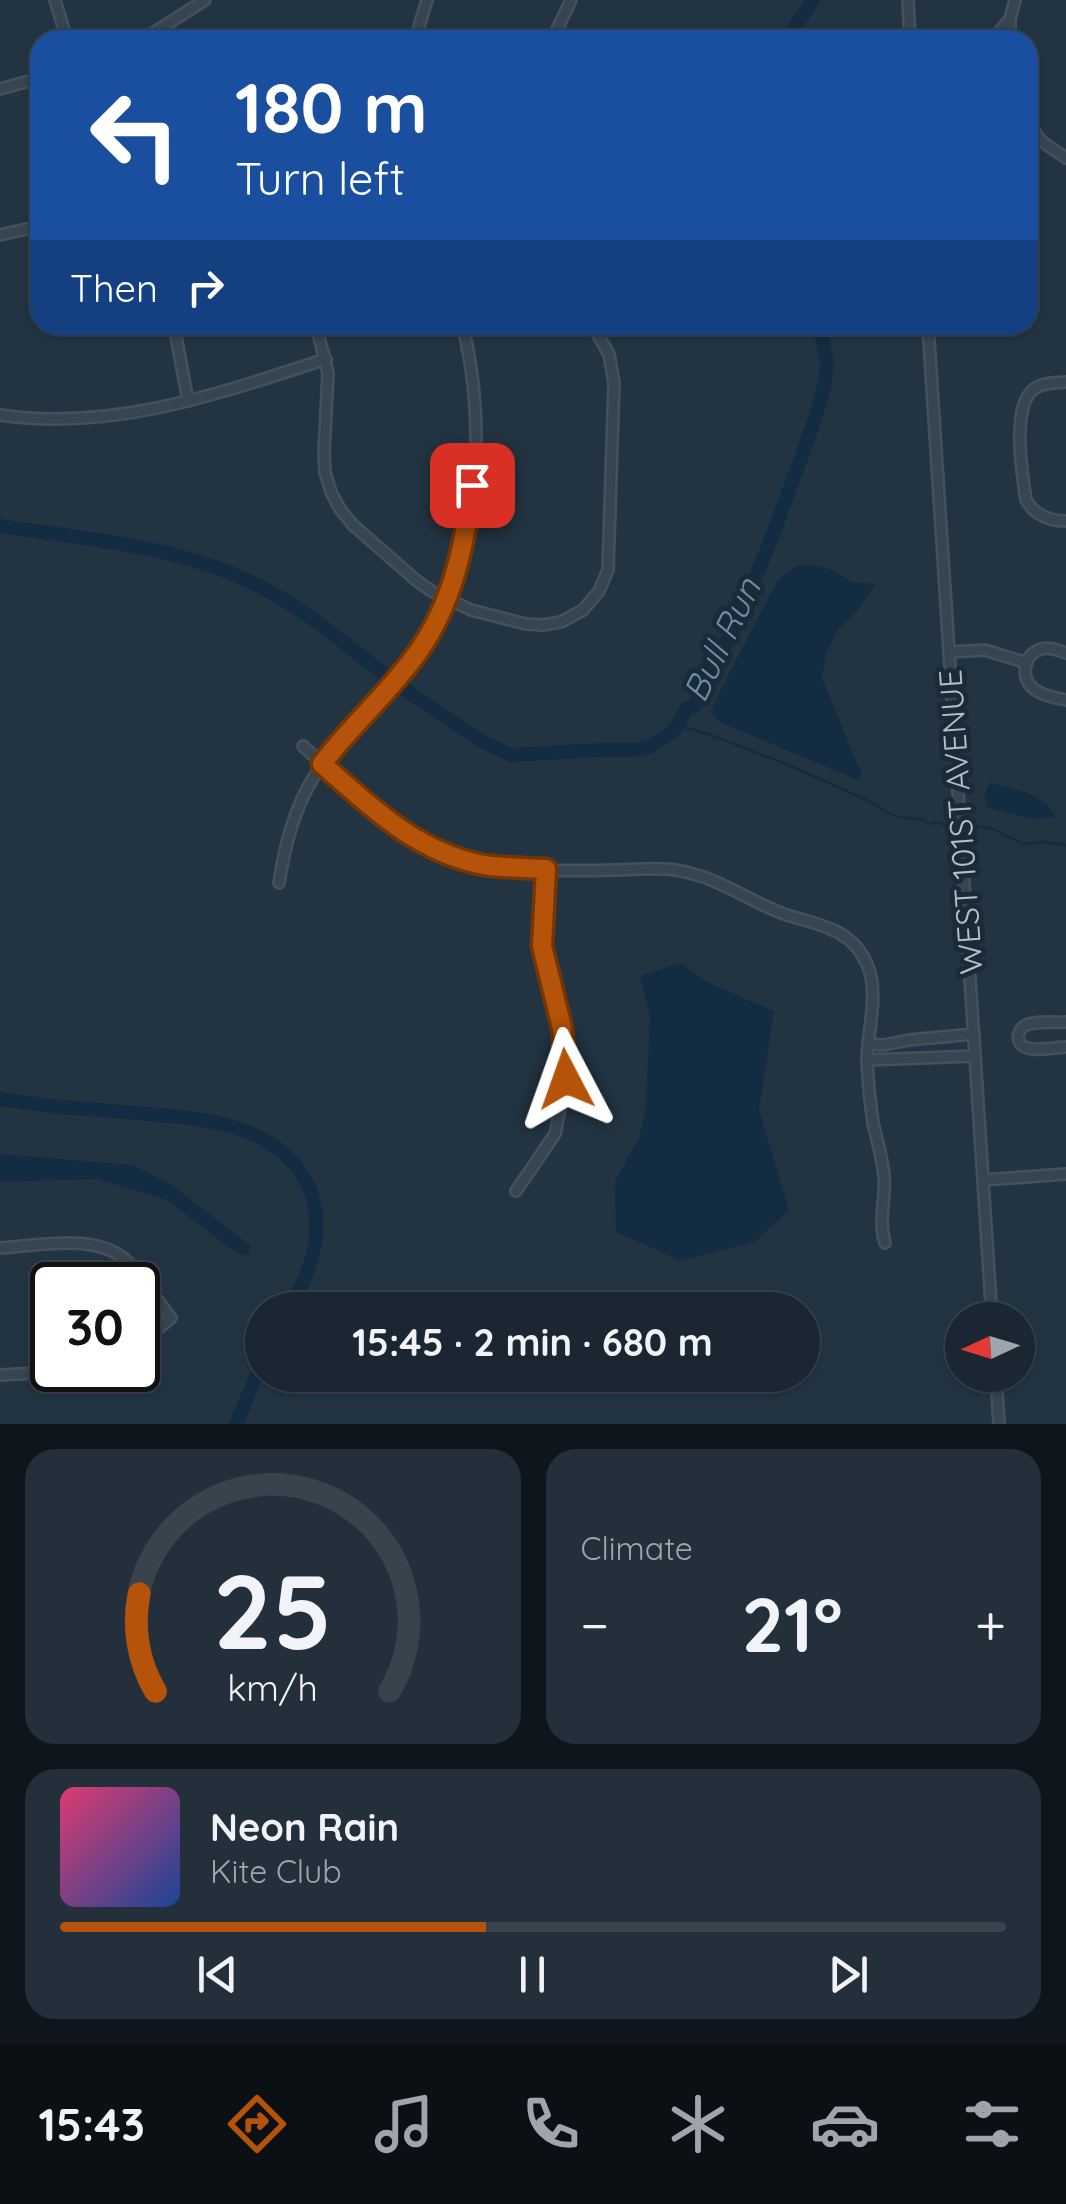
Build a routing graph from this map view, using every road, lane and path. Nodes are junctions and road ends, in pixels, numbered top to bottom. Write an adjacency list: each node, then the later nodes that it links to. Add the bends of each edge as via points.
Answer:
1 (55, 0): 8 (street)
2 (205, 0): 9 (street)
3 (428, 0): 10 (street)
4 (571, 0): 11 (street)
5 (908, 0): 12 (street)
6 (1016, 0): 7 (street)
7 (1010, 19): 13 (street); 14 (street)
8 (64, 30)
9 (158, 30)
10 (418, 30)
11 (557, 30)
12 (910, 30)
13 (1001, 30)
14 (1010, 30)
15 (30, 81): 16 (street)
16 (0, 89)
17 (1038, 135): 18 (street)
18 (1066, 158)
19 (30, 228): 20 (street)
20 (0, 235)
21 (176, 335): 28 (street)
22 (319, 335): 26 (street)
23 (464, 335): 31 (street, via 473,385 474,468)
24 (599, 335): 31 (street, via 614,382 610,556 602,586 578,614 542,626)
25 (929, 335): 32 (street, WEST 101ST AVENUE)
26 (326, 360): 28 (street); 31 (street, via 324,459 337,504 358,530)
27 (1066, 382): 30 (street, via 1034,388 1020,417 1028,504 1052,521)
28 (188, 401): 29 (street, via 88,419)
29 (0, 415)
30 (1066, 521)
31 (446, 600): 37 (street, via 418,652)
32 (950, 652): 34 (street, via 985,650); 41 (street, WEST 101ST AVENUE)
33 (1066, 653): 34 (street, via 1042,649)
34 (1027, 662): 35 (street, via 1026,678 1035,690)
35 (1066, 700)
36 (304, 746): 37 (street)
37 (322, 764): 38 (street, via 393,825 434,850 489,866); 39 (street, via 296,812)
38 (546, 869): 42 (street, via 679,871 835,929 869,970); 48 (street, via 542,946 562,1028 566,1079 555,1134)
39 (278, 883)
40 (1066, 1022): 43 (street, via 1026,1025 1018,1038 1027,1048)
41 (974, 1034): 42 (street); 44 (street, WEST 101ST AVENUE)
42 (868, 1044): 45 (street)
43 (1066, 1046)
44 (976, 1056): 45 (street); 47 (street, WEST 101ST AVENUE)
45 (868, 1060): 49 (street, via 884,1175)
46 (1066, 1174): 47 (street)
47 (984, 1180): 52 (street, WEST 101ST AVENUE)
48 (516, 1192)
49 (885, 1242)
50 (0, 1248): 51 (street, via 82,1243 107,1248)
51 (127, 1262)
52 (991, 1302)
53 (160, 1304): 54 (street, via 171,1318)
54 (160, 1327)
55 (30, 1373): 56 (street)
56 (0, 1375)
57 (997, 1392): 58 (street)
58 (998, 1424)

